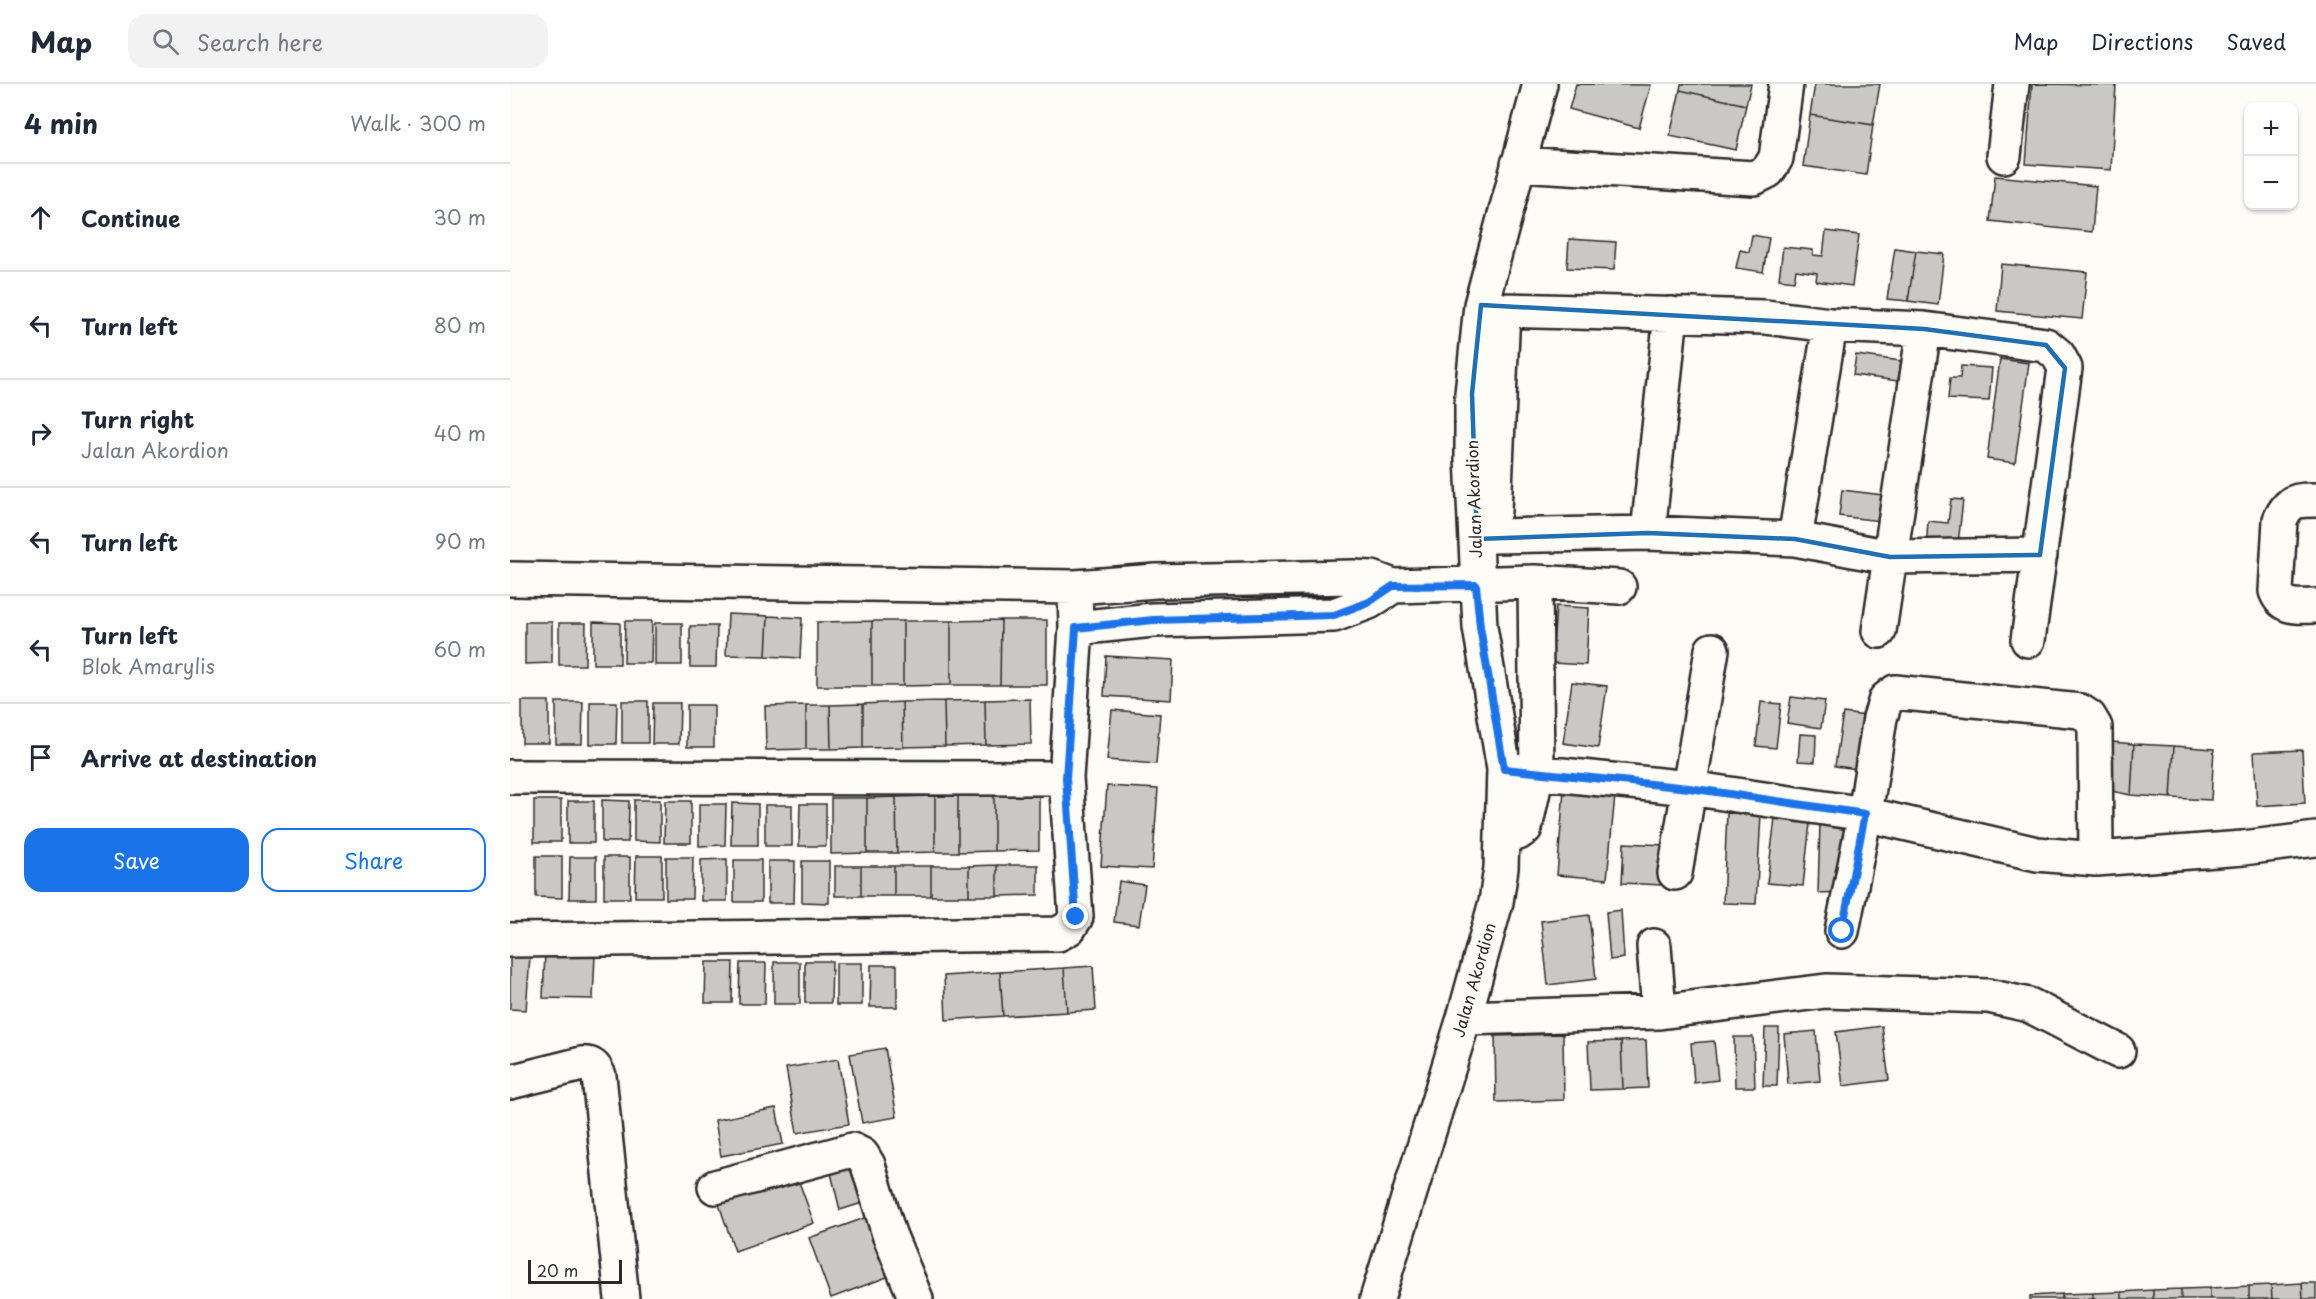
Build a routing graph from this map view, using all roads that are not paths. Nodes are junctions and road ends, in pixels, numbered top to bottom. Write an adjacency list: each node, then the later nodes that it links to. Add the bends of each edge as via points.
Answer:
1 (1540, 84): 5 (street)
2 (1786, 84): 5 (street, via 1776,158 1768,171 1754,177)
3 (2012, 84): 4 (street)
4 (2004, 156)
5 (1518, 164): 6 (street)
6 (1492, 307): 7 (street); 12 (street, Jalan Akordion)
7 (1671, 314): 8 (street, via 1765,317); 11 (street)
8 (1830, 325): 9 (street); 13 (street)
9 (1924, 329): 14 (street, via 2046,345 2065,368); 15 (street)
10 (2316, 500): 23 (street, via 2296,500 2280,519 2277,591 2280,600 2290,606)
11 (1648, 533): 12 (street); 13 (street)
12 (1485, 538): 19 (street, Jalan Akordion)
13 (1796, 539): 15 (street)
14 (2040, 555): 15 (street); 27 (street)
15 (1890, 556): 26 (street)
16 (510, 579): 20 (street)
17 (1156, 581): 20 (street); 21 (street, via 1353,577 1372,578); 24 (street)
18 (1535, 582): 19 (street); 22 (street); 30 (street)
19 (1476, 585): 21 (street); 29 (street, Jalan Akordion)
20 (1075, 586): 25 (street)
21 (1393, 586): 24 (street, via 1369,602 1334,615)
22 (1619, 587)
23 (2316, 606)
24 (1153, 620): 25 (street)
25 (1076, 628): 32 (street)
26 (1879, 632)
27 (2028, 640)
28 (1712, 650): 33 (street)
29 (1504, 769): 30 (street); 35 (street, Jalan Akordion)
30 (1537, 774): 33 (street); 35 (street, via 1525,828)
31 (510, 777): 32 (street)
32 (1066, 778): 40 (street, via 1076,917 1069,928 1058,934)
33 (1689, 788): 34 (street); 38 (street)
34 (1865, 814): 37 (street, via 2037,854); 37 (street, via 1880,718 1886,699 1896,692 2080,711 2095,727); 39 (street)
35 (1504, 836): 43 (street, Jalan Akordion, via 1496,902)
36 (2316, 839): 37 (street)
37 (2096, 859)
38 (1675, 873)
39 (1842, 931)
40 (510, 940)
41 (1654, 946): 42 (street)
42 (1659, 1012): 43 (street); 44 (street, via 1826,991 1988,996 2029,1005)
43 (1464, 1018): 49 (street, Jalan Akordion)
44 (2118, 1051)
45 (510, 1082): 47 (street, via 582,1064 596,1068)
46 (715, 1187): 48 (street, via 852,1150 862,1155)
47 (622, 1299)
48 (916, 1299)
49 (1377, 1299)

